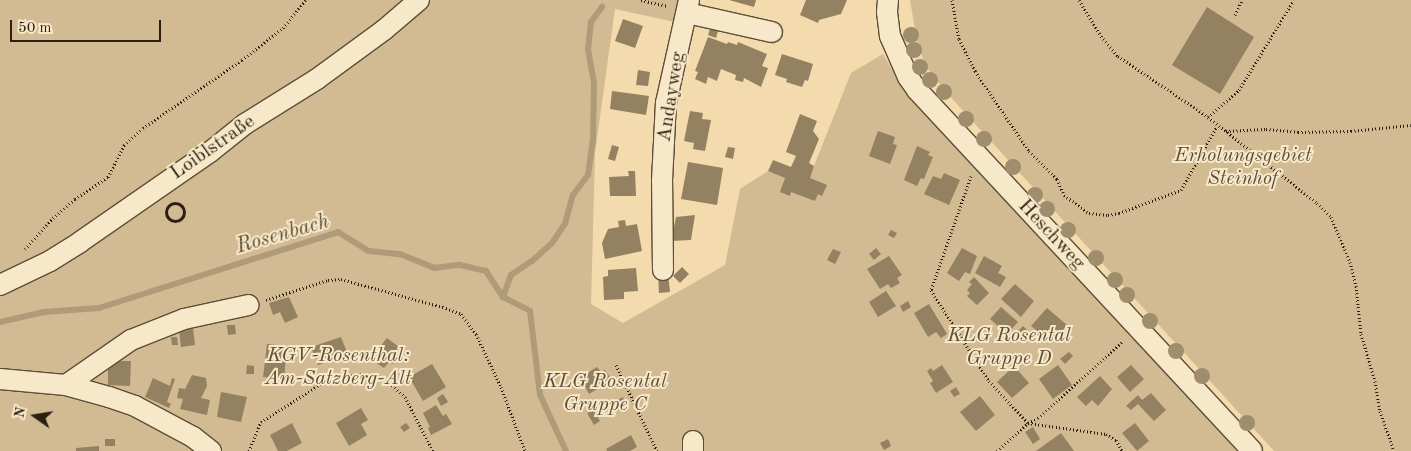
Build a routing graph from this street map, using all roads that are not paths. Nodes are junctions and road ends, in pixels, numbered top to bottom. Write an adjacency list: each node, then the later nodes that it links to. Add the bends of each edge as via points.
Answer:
1 (419, 0): 6 (street, Loiblstraße, via 317,79 245,124 80,242 50,262)
2 (888, 0): 11 (street, Heschweg, via 890,36 908,77 978,157)
3 (688, 6): 4 (street); 5 (street, Andayweg, via 666,102 662,181)
4 (772, 32)
5 (663, 270)
6 (0, 285)
7 (250, 305): 9 (street, via 184,319 130,340)
8 (0, 379): 9 (street)
9 (66, 385): 10 (street, via 135,406 193,437)
10 (211, 451)
11 (1252, 451)

